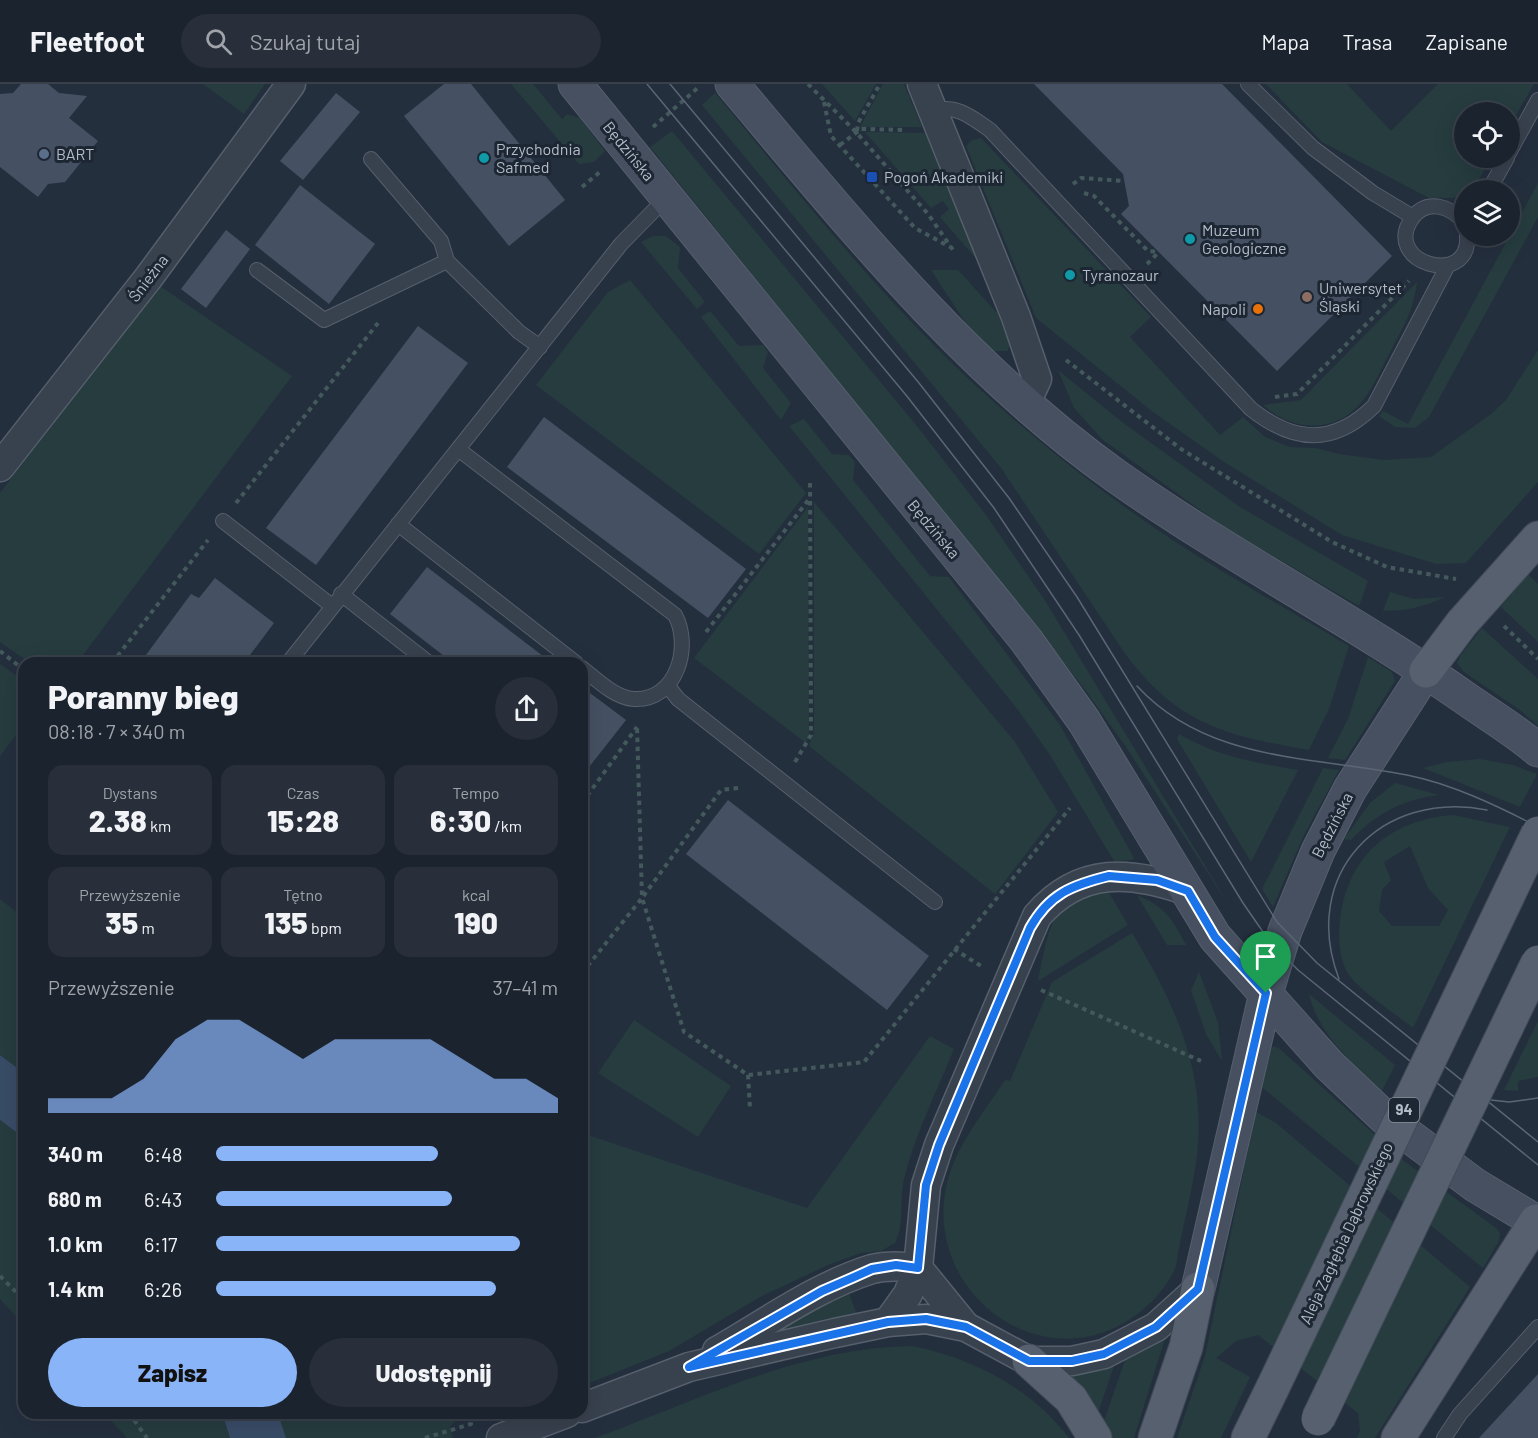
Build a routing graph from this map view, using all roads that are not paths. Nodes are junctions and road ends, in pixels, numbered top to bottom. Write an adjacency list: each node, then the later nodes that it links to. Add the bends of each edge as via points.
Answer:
1 (291, 84): 20 (street, Śnieżna, via 149,277)
2 (575, 84): 10 (street, Będzińska)
3 (732, 84): 18 (street, via 918,300)
4 (922, 84): 7 (street)
5 (1248, 84): 12 (lane, via 1313,148)
6 (1538, 100): 8 (lane)
7 (937, 121): 15 (lane, via 945,108 961,111 990,130 1251,409 1271,424 1303,436 1332,433 1356,423 1374,406); 18 (street, via 1037,379)
8 (1520, 133)
9 (371, 159): 14 (lane, via 441,241)
10 (667, 197): 17 (lane, via 621,244); 34 (street, Będzińska, via 1026,640 1084,721)
11 (1454, 211): 12 (lane, via 1440,206 1423,209)
12 (1413, 217): 15 (lane, via 1407,242 1413,254 1422,263)
13 (1464, 246): 15 (lane, via 1461,255)
14 (447, 261): 16 (lane, via 324,320); 17 (lane, via 519,332)
15 (1448, 265)
16 (257, 270)
17 (540, 347): 19 (lane)
18 (1025, 405): 29 (street, via 1163,509)
19 (458, 449): 22 (lane); 31 (lane, via 675,615 682,628 684,646)
20 (0, 468)
21 (223, 520): 25 (lane)
22 (398, 524): 24 (lane); 28 (lane)
23 (1538, 538): 29 (main road)
24 (341, 594): 25 (lane); 27 (lane)
25 (332, 606): 26 (lane)
26 (293, 657)
27 (421, 657)
28 (568, 657)
29 (1426, 671): 32 (street); 37 (street, Będzińska, via 1372,752 1329,827 1285,931)
30 (588, 672): 31 (lane, via 620,695 633,699 652,697)
31 (668, 686): 35 (lane, via 678,699)
32 (1538, 750)
33 (1538, 833): 52 (main road, Aleja Zagłębia Dąbrowskiego / 94, bridge)
34 (1188, 891): 37 (street, Będzińska, via 1215,937); 39 (street, via 1157,880 1109,876 1070,888 1052,899 1037,916 939,1145 926,1185)
35 (935, 902)
36 (1538, 962): 48 (main road, bridge)
37 (1266, 993): 38 (street, Będzińska, via 1329,1065 1385,1118 1475,1185); 40 (street)
38 (1537, 1220): 53 (main road)
39 (918, 1268): 41 (street, via 908,1294); 42 (street); 45 (street, via 896,1265 872,1269)
40 (1198, 1289): 44 (street, via 1156,1327 1104,1354 1072,1361); 51 (main road, via 1186,1347)
41 (888, 1322): 42 (street, via 926,1319); 45 (street)
42 (966, 1327): 44 (street)
43 (1538, 1327): 54 (lane, via 1460,1414)
44 (1029, 1361): 50 (main road, via 1071,1399)
45 (689, 1367): 46 (street)
46 (588, 1405)
47 (551, 1419): 49 (street)
48 (1314, 1429)
49 (501, 1438)
50 (1095, 1438)
51 (1155, 1438)
52 (1248, 1438)
53 (1398, 1438)
54 (1444, 1438)

